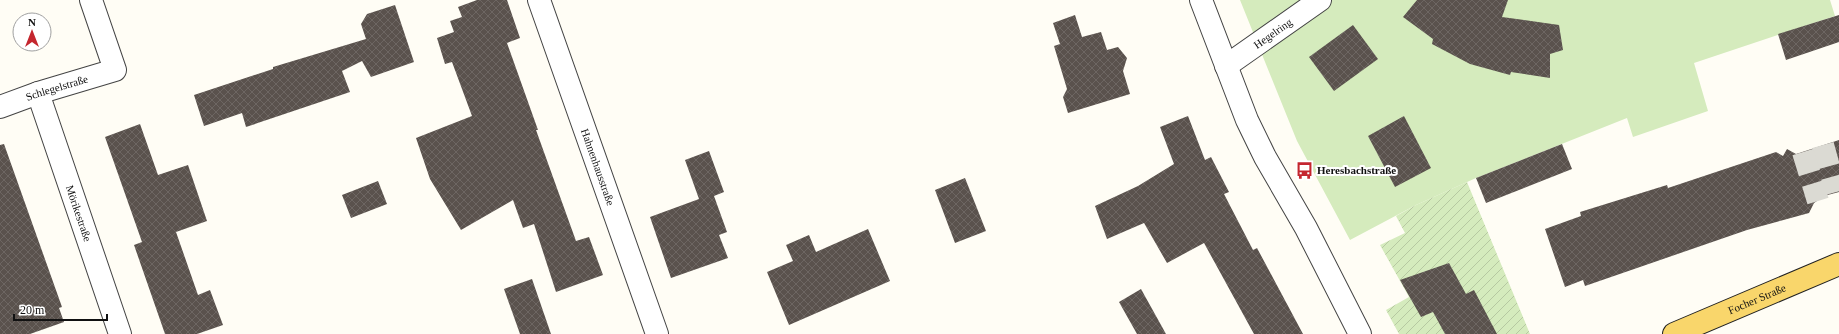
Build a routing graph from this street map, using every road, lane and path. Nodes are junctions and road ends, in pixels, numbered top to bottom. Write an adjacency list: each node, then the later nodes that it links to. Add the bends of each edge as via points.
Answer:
1 (91, 0): 6 (street, Schlegelstraße, via 115,70)
2 (539, 0): 10 (street, Hahnenhausstraße)
3 (1201, 0): 5 (street)
4 (1320, 0): 5 (street, Hegelring)
5 (1226, 66): 11 (street, via 1265,157 1306,228)
6 (38, 93): 7 (street, Schlegelstraße); 9 (street, Mörikestraße)
7 (0, 107)
8 (1839, 264): 12 (main road, Focher Straße)
9 (120, 334)
10 (657, 334)
11 (1360, 334)
12 (1674, 334)

